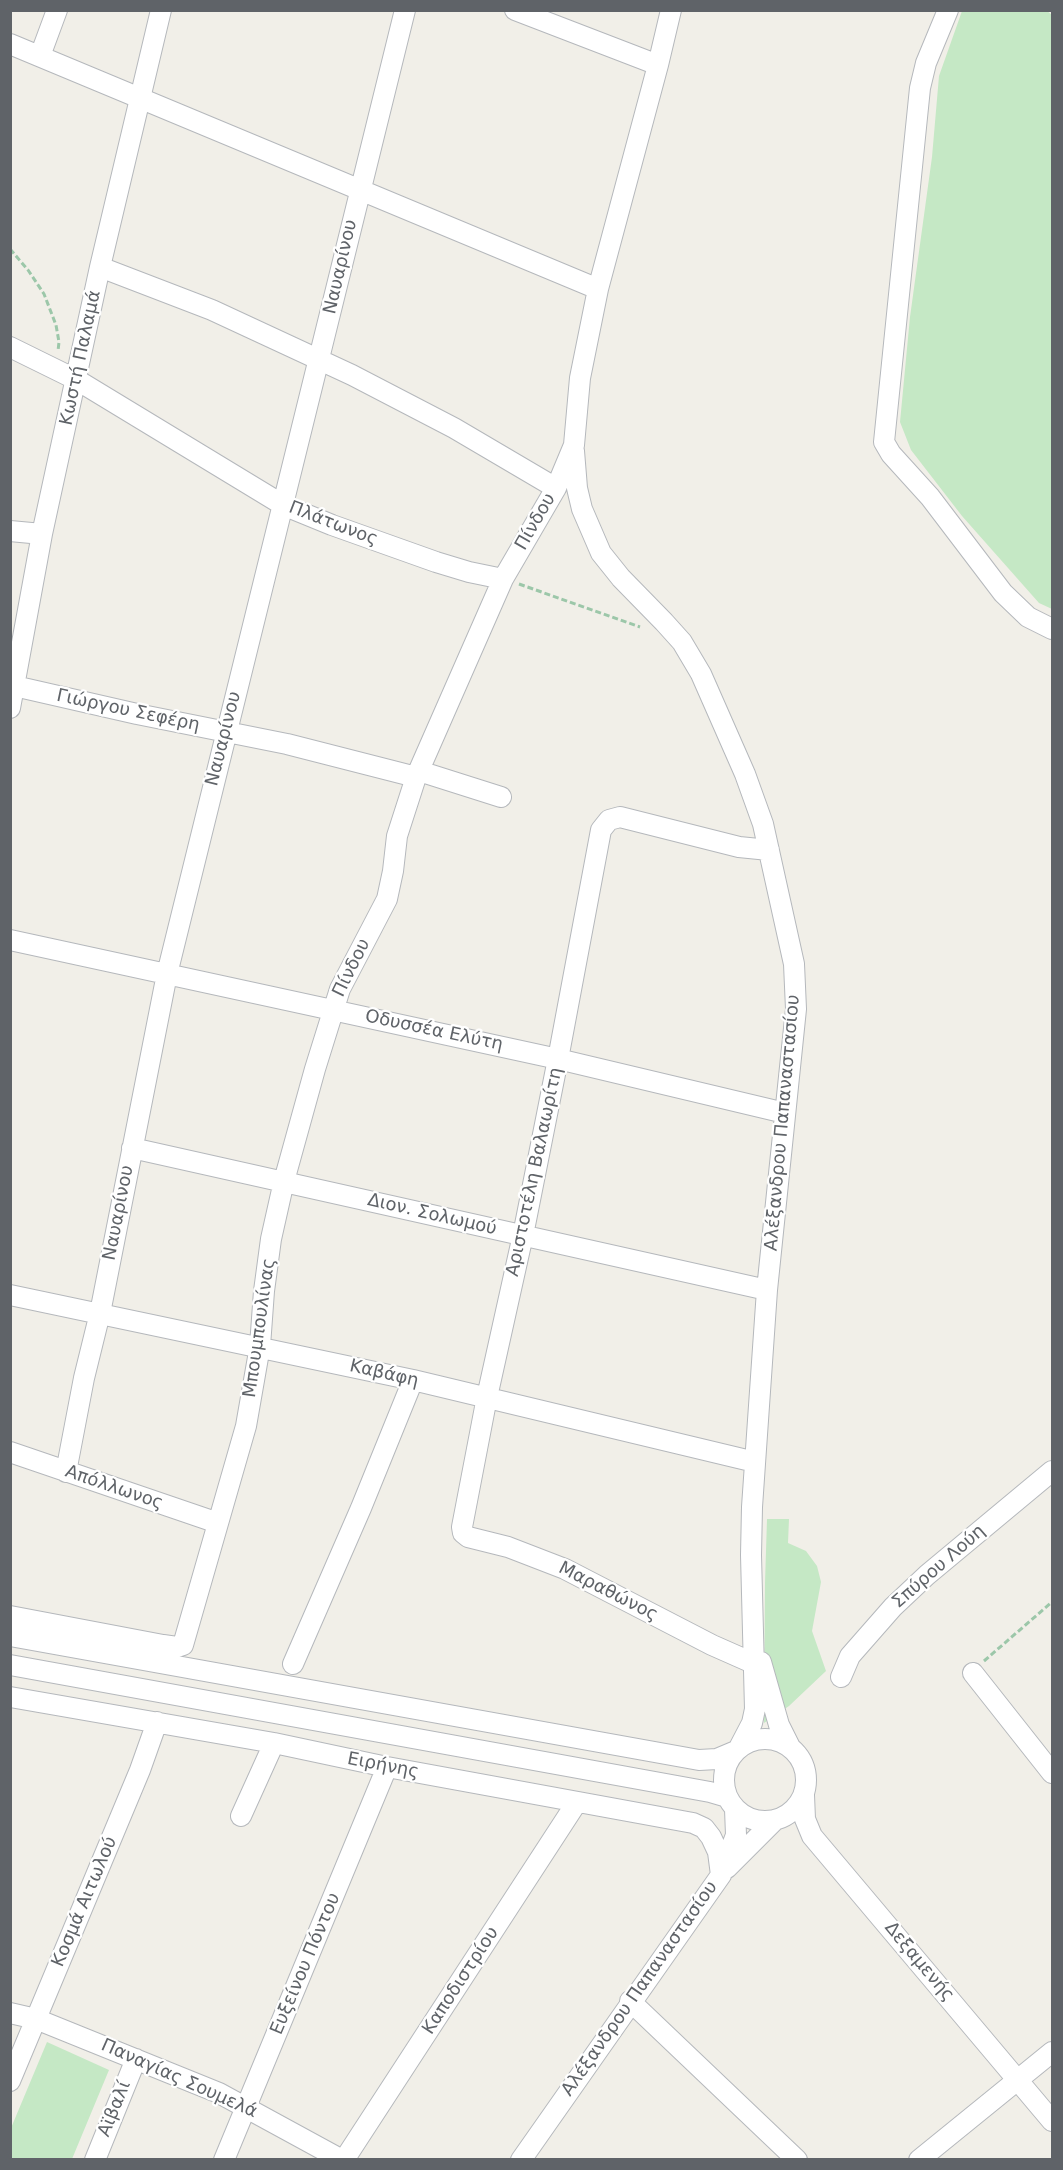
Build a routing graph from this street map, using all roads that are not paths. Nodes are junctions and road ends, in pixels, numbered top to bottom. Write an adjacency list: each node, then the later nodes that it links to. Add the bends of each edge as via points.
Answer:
1 (57, 10): 8 (street)
2 (161, 10): 10 (street, Κωστή Παλαμά)
3 (405, 10): 11 (street, Ναυαρίνου)
4 (514, 10): 9 (street)
5 (671, 10): 9 (street, Πίνδου)
6 (948, 10): 23 (street, via 920,88 884,442 1003,594 1028,617)
7 (10, 44): 8 (street)
8 (40, 56): 10 (street)
9 (658, 64): 13 (street, Πίνδου)
10 (139, 97): 11 (street); 12 (street, Κωστή Παλαμά)
11 (359, 191): 13 (street); 15 (street, Ναυαρίνου)
12 (100, 267): 15 (street, via 212,310); 16 (street, Κωστή Παλαμά)
13 (598, 289): 17 (street, Πίνδου, via 580,378)
14 (10, 347): 16 (street, Πλάτωνος)
15 (319, 359): 18 (street, via 454,428); 19 (street, Ναυαρίνου)
16 (77, 380): 19 (street, Πλάτωνος); 21 (street, Κωστή Παλαμά)
17 (574, 445): 18 (street, Πίνδου); 29 (street, Αλέξανδρου Παπαναστασίου, via 582,508 601,553 682,642 701,674 745,774)
18 (556, 488): 22 (street, Πίνδου)
19 (283, 505): 22 (street, Πλάτωνος, via 436,562); 26 (street, Ναυαρίνου)
20 (10, 531): 21 (street)
21 (42, 534): 24 (street, Κωστή Παλαμά)
22 (503, 579): 27 (street, Πίνδου)
23 (1053, 629)
24 (13, 685): 25 (street, Κωστή Παλαμά); 26 (street, Γιώργου Σεφέρη)
25 (10, 708)
26 (226, 732): 27 (street, Γιώργου Σεφέρη); 31 (street, Ναυαρίνου)
27 (417, 774): 28 (street, Γιώργου Σεφέρη); 32 (street, Πίνδου, via 397,836 387,898)
28 (501, 797)
29 (769, 850): 33 (street, Αριστοτέλη Βαλαωρίτη, via 739,847 620,817 609,820 601,830); 34 (street, Αλέξανδρου Παπαναστασίου, via 796,980)
30 (10, 940): 31 (street, Οδυσσέα Ελύτη)
31 (167, 974): 32 (street, Οδυσσέα Ελύτη); 35 (street, Ναυαρίνου)
32 (333, 1010): 33 (street, Οδυσσέα Ελύτη); 36 (street, Μπουμπουλίνας)
33 (558, 1059): 34 (street, Οδυσσέα Ελύτη); 37 (street, Αριστοτέλη Βαλαωρίτη)
34 (785, 1113): 38 (street, Αλέξανδρου Παπαναστασίου)
35 (132, 1148): 36 (street, Διον. Σολωμού); 40 (street, Ναυαρίνου)
36 (284, 1181): 37 (street, Διον. Σολωμού); 41 (street, Μπουμπουλίνας, via 271,1239)
37 (523, 1235): 38 (street, Διον. Σολωμού); 43 (street, Αριστοτέλη Βαλαωρίτη)
38 (767, 1290): 45 (street, Αλέξανδρου Παπαναστασίου)
39 (10, 1295): 40 (street, Καβάφη)
40 (100, 1313): 41 (street, Καβάφη); 47 (street, Ναυαρίνου)
41 (260, 1346): 42 (street, Καβάφη); 48 (street, Μπουμπουλίνας, via 246,1426)
42 (413, 1380): 43 (street, Καβάφη); 53 (street)
43 (487, 1397): 45 (street, Καβάφη); 49 (street, Αριστοτέλη Βαλαωρίτη)
44 (10, 1452): 47 (street, Απόλλωνος)
45 (755, 1462): 52 (street, Αλέξανδρου Παπαναστασίου, via 751,1555)
46 (1053, 1471): 57 (street, Σπύρου Λούη, via 892,1607 850,1656)
47 (66, 1472): 48 (street, Απόλλωνος)
48 (218, 1523): 50 (street, Μπουμπουλίνας, via 183,1645 163,1645)
49 (462, 1527): 54 (street, Μαραθώνος, via 468,1537 508,1547 565,1569)
50 (10, 1616)
51 (10, 1636): 62 (street, via 699,1760 717,1759)
52 (754, 1640): 54 (street, Αλέξανδρου Παπαναστασίου); 61 (street, via 779,1725)
53 (292, 1664)
54 (755, 1664): 62 (street, Αλέξανδρου Παπαναστασίου, via 752,1723)
55 (10, 1665): 67 (street, via 710,1792)
56 (973, 1673): 64 (street)
57 (841, 1677)
58 (10, 1697): 59 (street, Ειρήνης)
59 (157, 1722): 60 (street, Ειρήνης); 73 (street, Κοσμά Αιτωλού)
60 (274, 1743): 63 (street, Ειρήνης); 68 (street)
61 (790, 1747): 62 (street, via 765,1738 752,1740); 65 (street, via 805,1769)
62 (738, 1749): 67 (street, via 724,1769 723,1784)
63 (387, 1767): 66 (street, Ειρήνης); 78 (street, Ευξείνου Πόντου)
64 (1053, 1773)
65 (804, 1795): 69 (street, via 788,1815); 76 (street, Δεξαμενής, via 805,1819 812,1836)
66 (577, 1802): 70 (street, Ειρήνης, via 704,1828 718,1852); 82 (street, Καποδιστρίου)
67 (731, 1803): 69 (street, via 746,1818); 70 (street, Αλέξανδρου Παπαναστασίου, via 736,1835)
68 (241, 1816)
69 (774, 1821): 70 (street)
70 (721, 1875): 71 (street, Αλέξανδρου Παπαναστασίου)
71 (630, 2001): 83 (street, Αλέξανδρου Παπαναστασίου); 84 (street)
72 (10, 2013): 73 (street, Παναγίας Σουμελά)
73 (36, 2019): 75 (street, Παναγίας Σουμελά); 77 (street, Κοσμά Αιτωλού)
74 (1053, 2052): 76 (street)
75 (136, 2059): 78 (street, Παναγίας Σουμελά); 80 (street, Αϊβαλί)
76 (1018, 2080): 79 (street, Δεξαμενής); 85 (street)
77 (10, 2081)
78 (246, 2107): 81 (street, Ευξείνου Πόντου); 82 (street, Παναγίας Σουμελά)
79 (1053, 2121)
80 (95, 2160)
81 (224, 2160)
82 (343, 2160)
83 (521, 2160)
84 (797, 2160)
85 (919, 2160)

